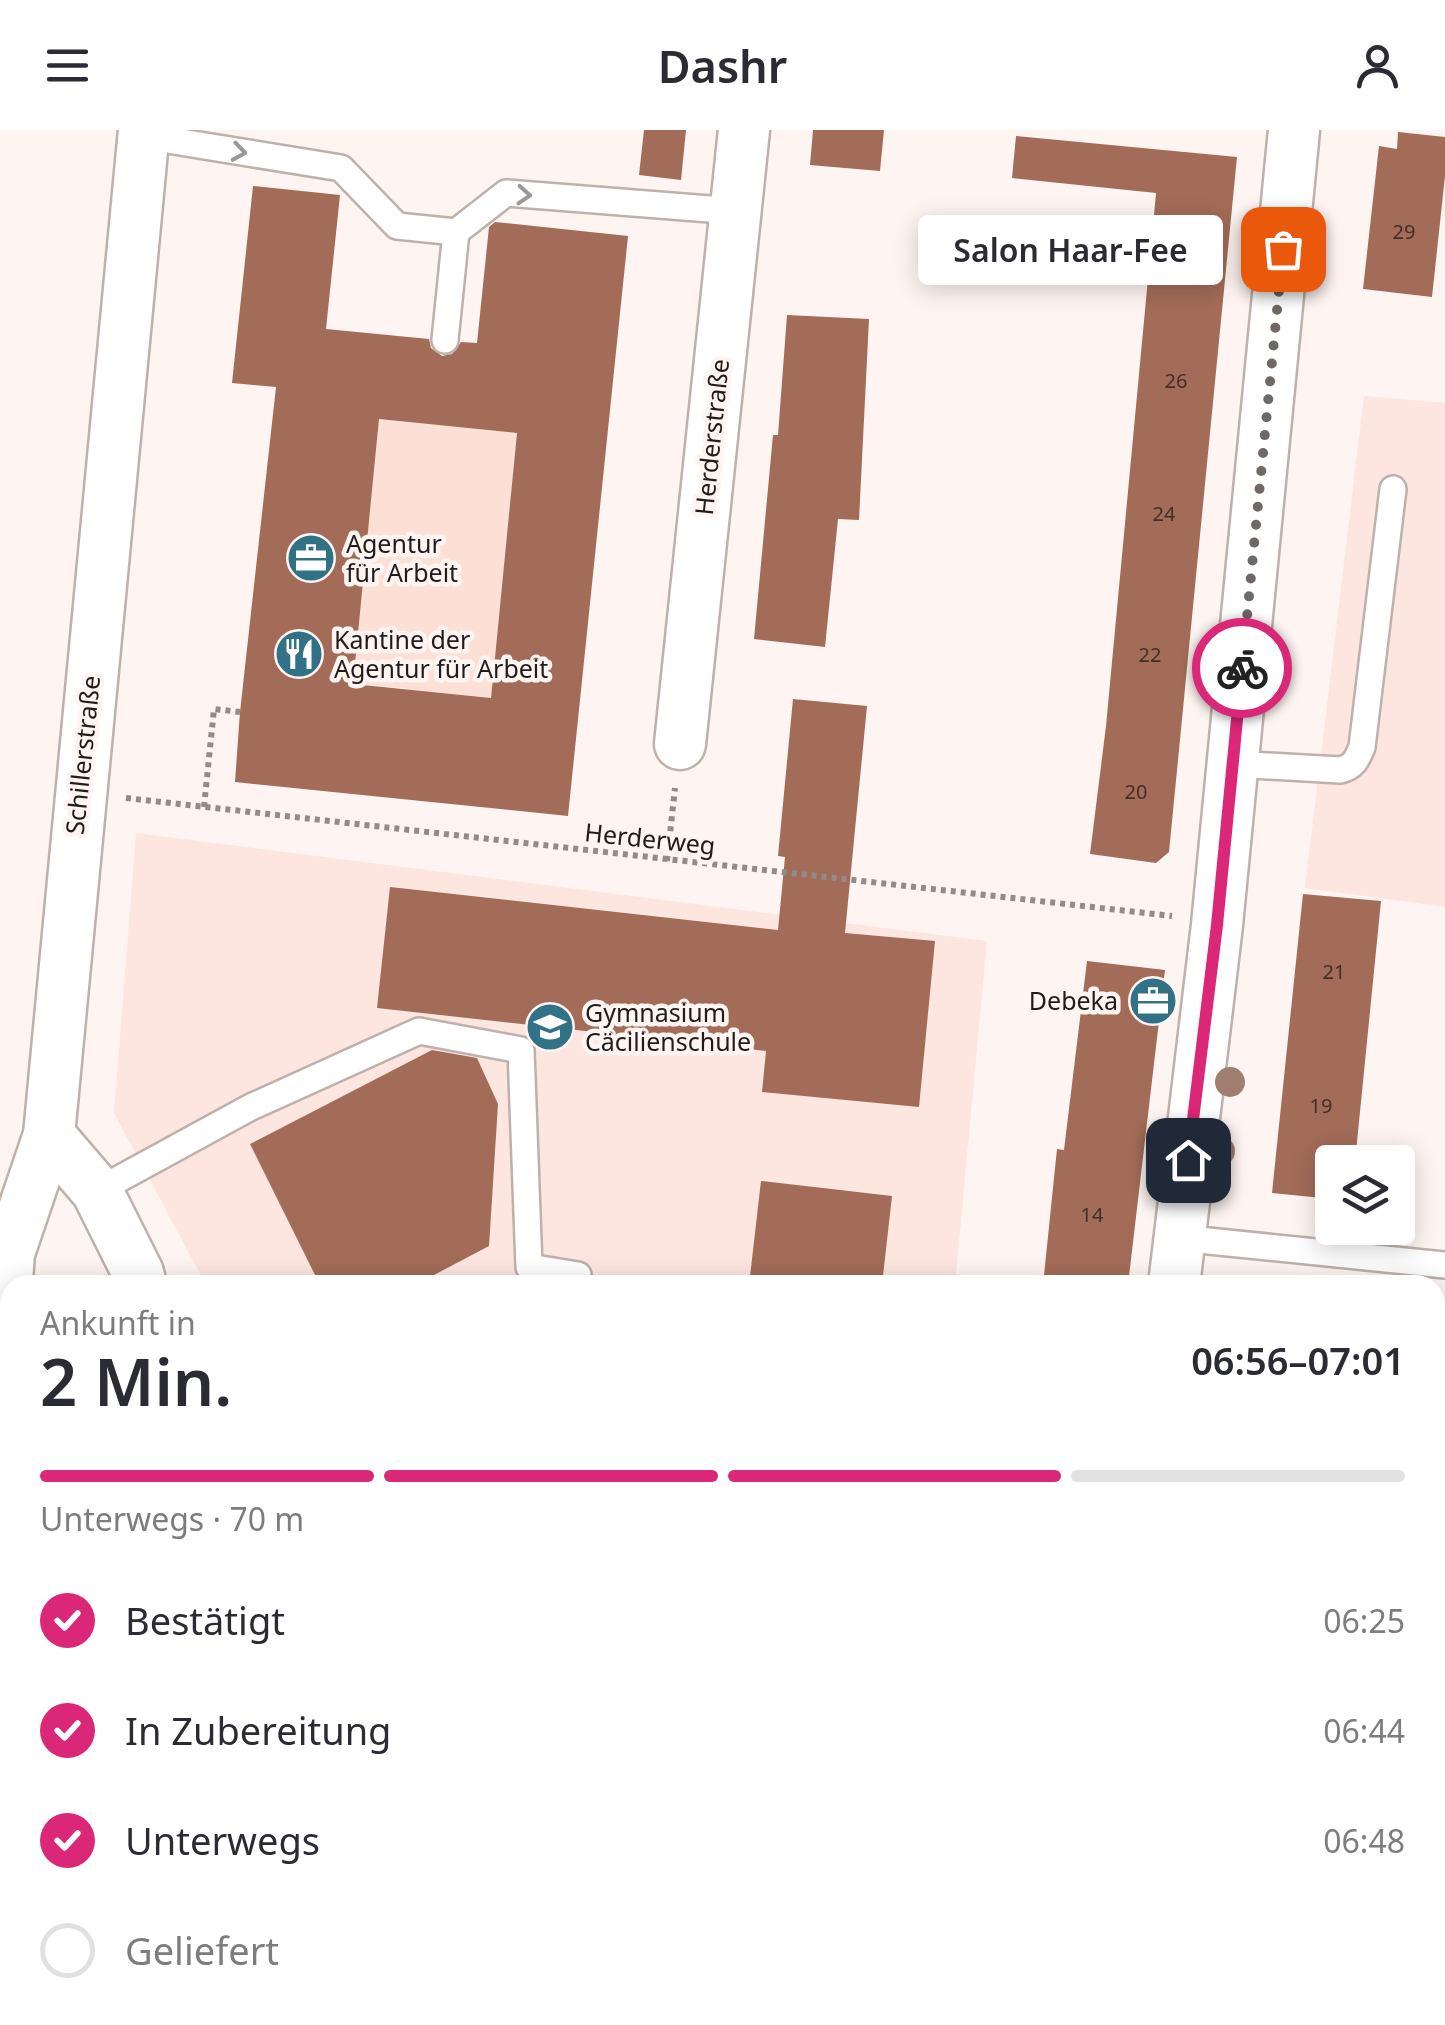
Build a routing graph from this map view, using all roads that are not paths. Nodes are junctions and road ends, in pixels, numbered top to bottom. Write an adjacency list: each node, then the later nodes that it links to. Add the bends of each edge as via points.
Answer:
1 (744, 130): 4 (street, Herderstraße)
2 (1294, 130): 9 (street)
3 (143, 133): 5 (lane, one-way to 5, via 340,168 397,226); 10 (street, Schillerstraße)
4 (735, 211): 5 (lane, one-way to 4, via 506,193); 8 (street, Herderstraße)
5 (456, 232): 6 (lane)
6 (446, 340)
7 (1393, 489): 9 (lane, via 1356,762 1340,770)
8 (680, 744)
9 (1233, 764): 12 (street)
10 (49, 1134): 11 (street); 14 (street, Schillerstraße)
11 (97, 1191): 15 (street); 16 (lane, via 251,1107 419,1031 521,1050 529,1267)
12 (1176, 1261): 13 (lane)
13 (1445, 1265)
14 (7, 1275)
15 (138, 1275)
16 (578, 1275)

